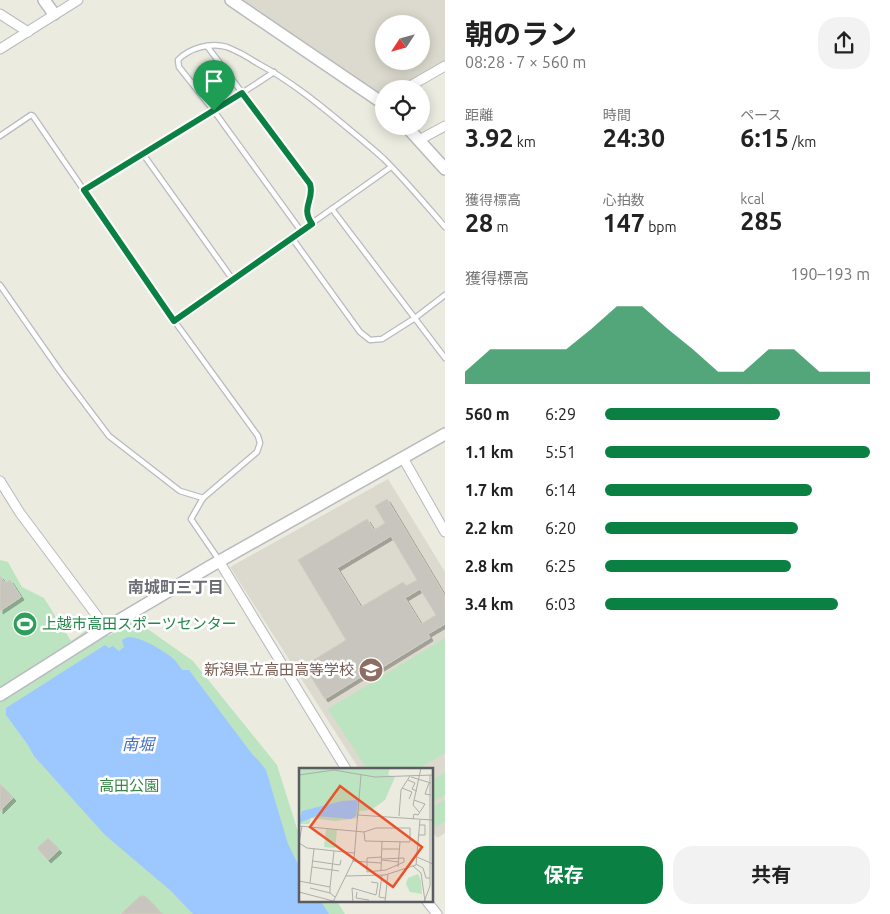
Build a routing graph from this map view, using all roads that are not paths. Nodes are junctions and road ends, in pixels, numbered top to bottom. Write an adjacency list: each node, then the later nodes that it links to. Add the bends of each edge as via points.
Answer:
1 (44, 0): 5 (street)
2 (78, 0): 5 (street)
3 (231, 0): 13 (street)
4 (0, 14): 6 (street)
5 (54, 14): 6 (street)
6 (28, 32): 8 (street)
7 (207, 46): 10 (lane, via 228,48); 12 (lane); 14 (lane, via 188,52 177,62)
8 (0, 49)
9 (445, 66): 11 (street)
10 (274, 72): 12 (lane); 20 (lane, via 330,112)
11 (421, 80)
12 (242, 93): 14 (lane); 24 (lane, via 310,184 312,193 306,210)
13 (375, 97)
14 (214, 111): 19 (lane); 26 (lane)
15 (445, 126): 18 (street)
16 (414, 135): 18 (street)
17 (0, 136): 22 (lane, via 33,116)
18 (419, 140): 21 (street)
19 (143, 154): 22 (lane); 28 (lane)
20 (391, 167): 23 (lane); 25 (lane)
21 (445, 169)
22 (84, 190): 32 (lane)
23 (332, 209): 24 (lane); 31 (lane)
24 (312, 224): 26 (lane)
25 (445, 227)
26 (301, 231): 27 (lane)
27 (292, 238): 28 (lane); 31 (lane, via 366,338 382,338)
28 (233, 280): 32 (lane)
29 (0, 285): 37 (lane, via 109,436 180,491)
30 (445, 296): 31 (lane)
31 (415, 318): 33 (lane)
32 (174, 321): 37 (lane, via 254,430 260,443 257,452)
33 (445, 358)
34 (445, 434): 35 (street)
35 (402, 458): 38 (street); 39 (street)
36 (0, 481): 40 (street)
37 (203, 498): 39 (lane, via 191,518)
38 (445, 532)
39 (219, 561): 40 (street); 42 (street)
40 (106, 628): 41 (street)
41 (0, 695)
42 (345, 768)
43 (427, 902): 44 (street)
44 (436, 914)

